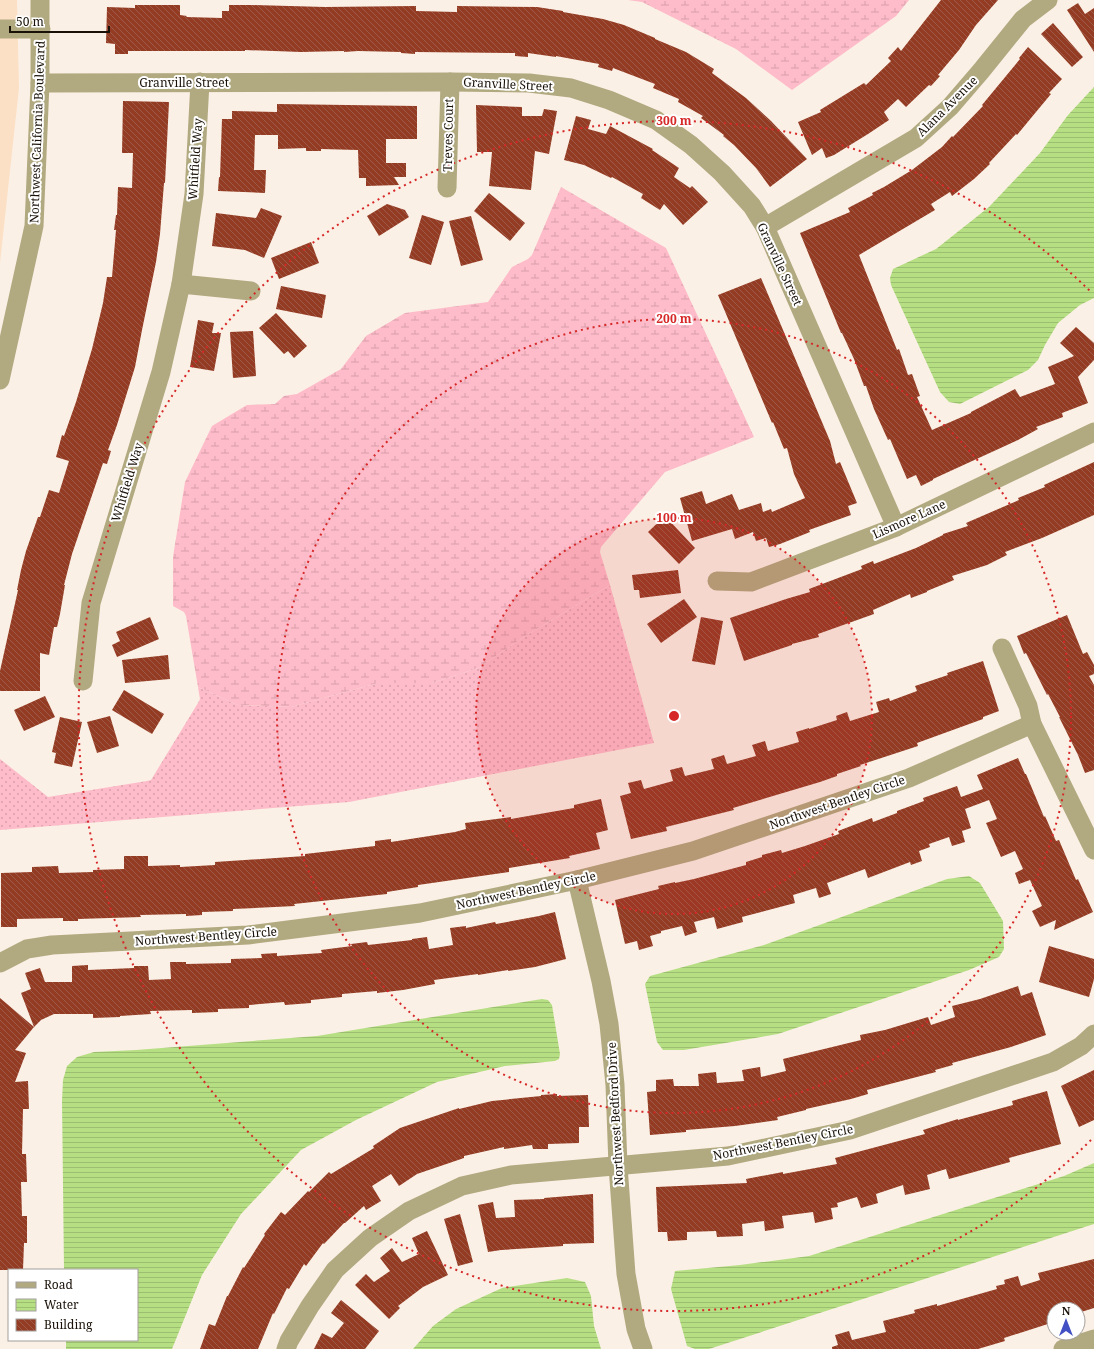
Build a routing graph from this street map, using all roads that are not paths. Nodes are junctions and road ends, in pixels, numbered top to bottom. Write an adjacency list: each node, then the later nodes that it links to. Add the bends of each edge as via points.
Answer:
1 (40, 0): 4 (street, Northwest California Boulevard)
2 (1048, 0): 9 (street, Alana Avenue, via 1023,19 950,107 916,138)
3 (0, 29): 4 (street)
4 (41, 29): 7 (street, Northwest California Boulevard)
5 (200, 82): 6 (street, Granville Street); 7 (street, Granville Street); 10 (street, Whitfield Way, via 194,194)
6 (450, 82): 8 (street, Treves Court); 9 (street, Granville Street, via 529,83 571,88 609,100 656,120 691,145 722,173 752,206)
7 (40, 83): 12 (street, Northwest California Boulevard, via 34,226)
8 (447, 188)
9 (765, 227): 14 (street, Granville Street)
10 (181, 284): 11 (street); 17 (street, Whitfield Way, via 161,372 91,603)
11 (251, 291)
12 (0, 380)
13 (1094, 432): 14 (street, Lismore Lane)
14 (896, 527): 15 (street, Lismore Lane, via 751,582)
15 (717, 581)
16 (1002, 648): 18 (street, via 1028,706)
17 (83, 681)
18 (1032, 724): 19 (street); 20 (street, Northwest Bentley Circle, via 902,780 693,851)
19 (1094, 850)
20 (577, 880): 21 (street, Northwest Bentley Circle, via 420,912 248,935 52,945 27,950); 23 (street, Northwest Bedford Drive, via 609,1024 615,1085)
21 (0, 963)
22 (1094, 1034): 23 (street, Northwest Bentley Circle, via 1081,1046 1053,1062 850,1130 728,1156)
23 (618, 1166): 25 (street, Northwest Bentley Circle, via 511,1175 462,1186 409,1210 370,1238 335,1270 310,1306); 26 (street, Northwest Bedford Drive, via 626,1274 636,1329)
24 (1094, 1339): 27 (street)
25 (286, 1349)
26 (643, 1349)
27 (1063, 1349)

